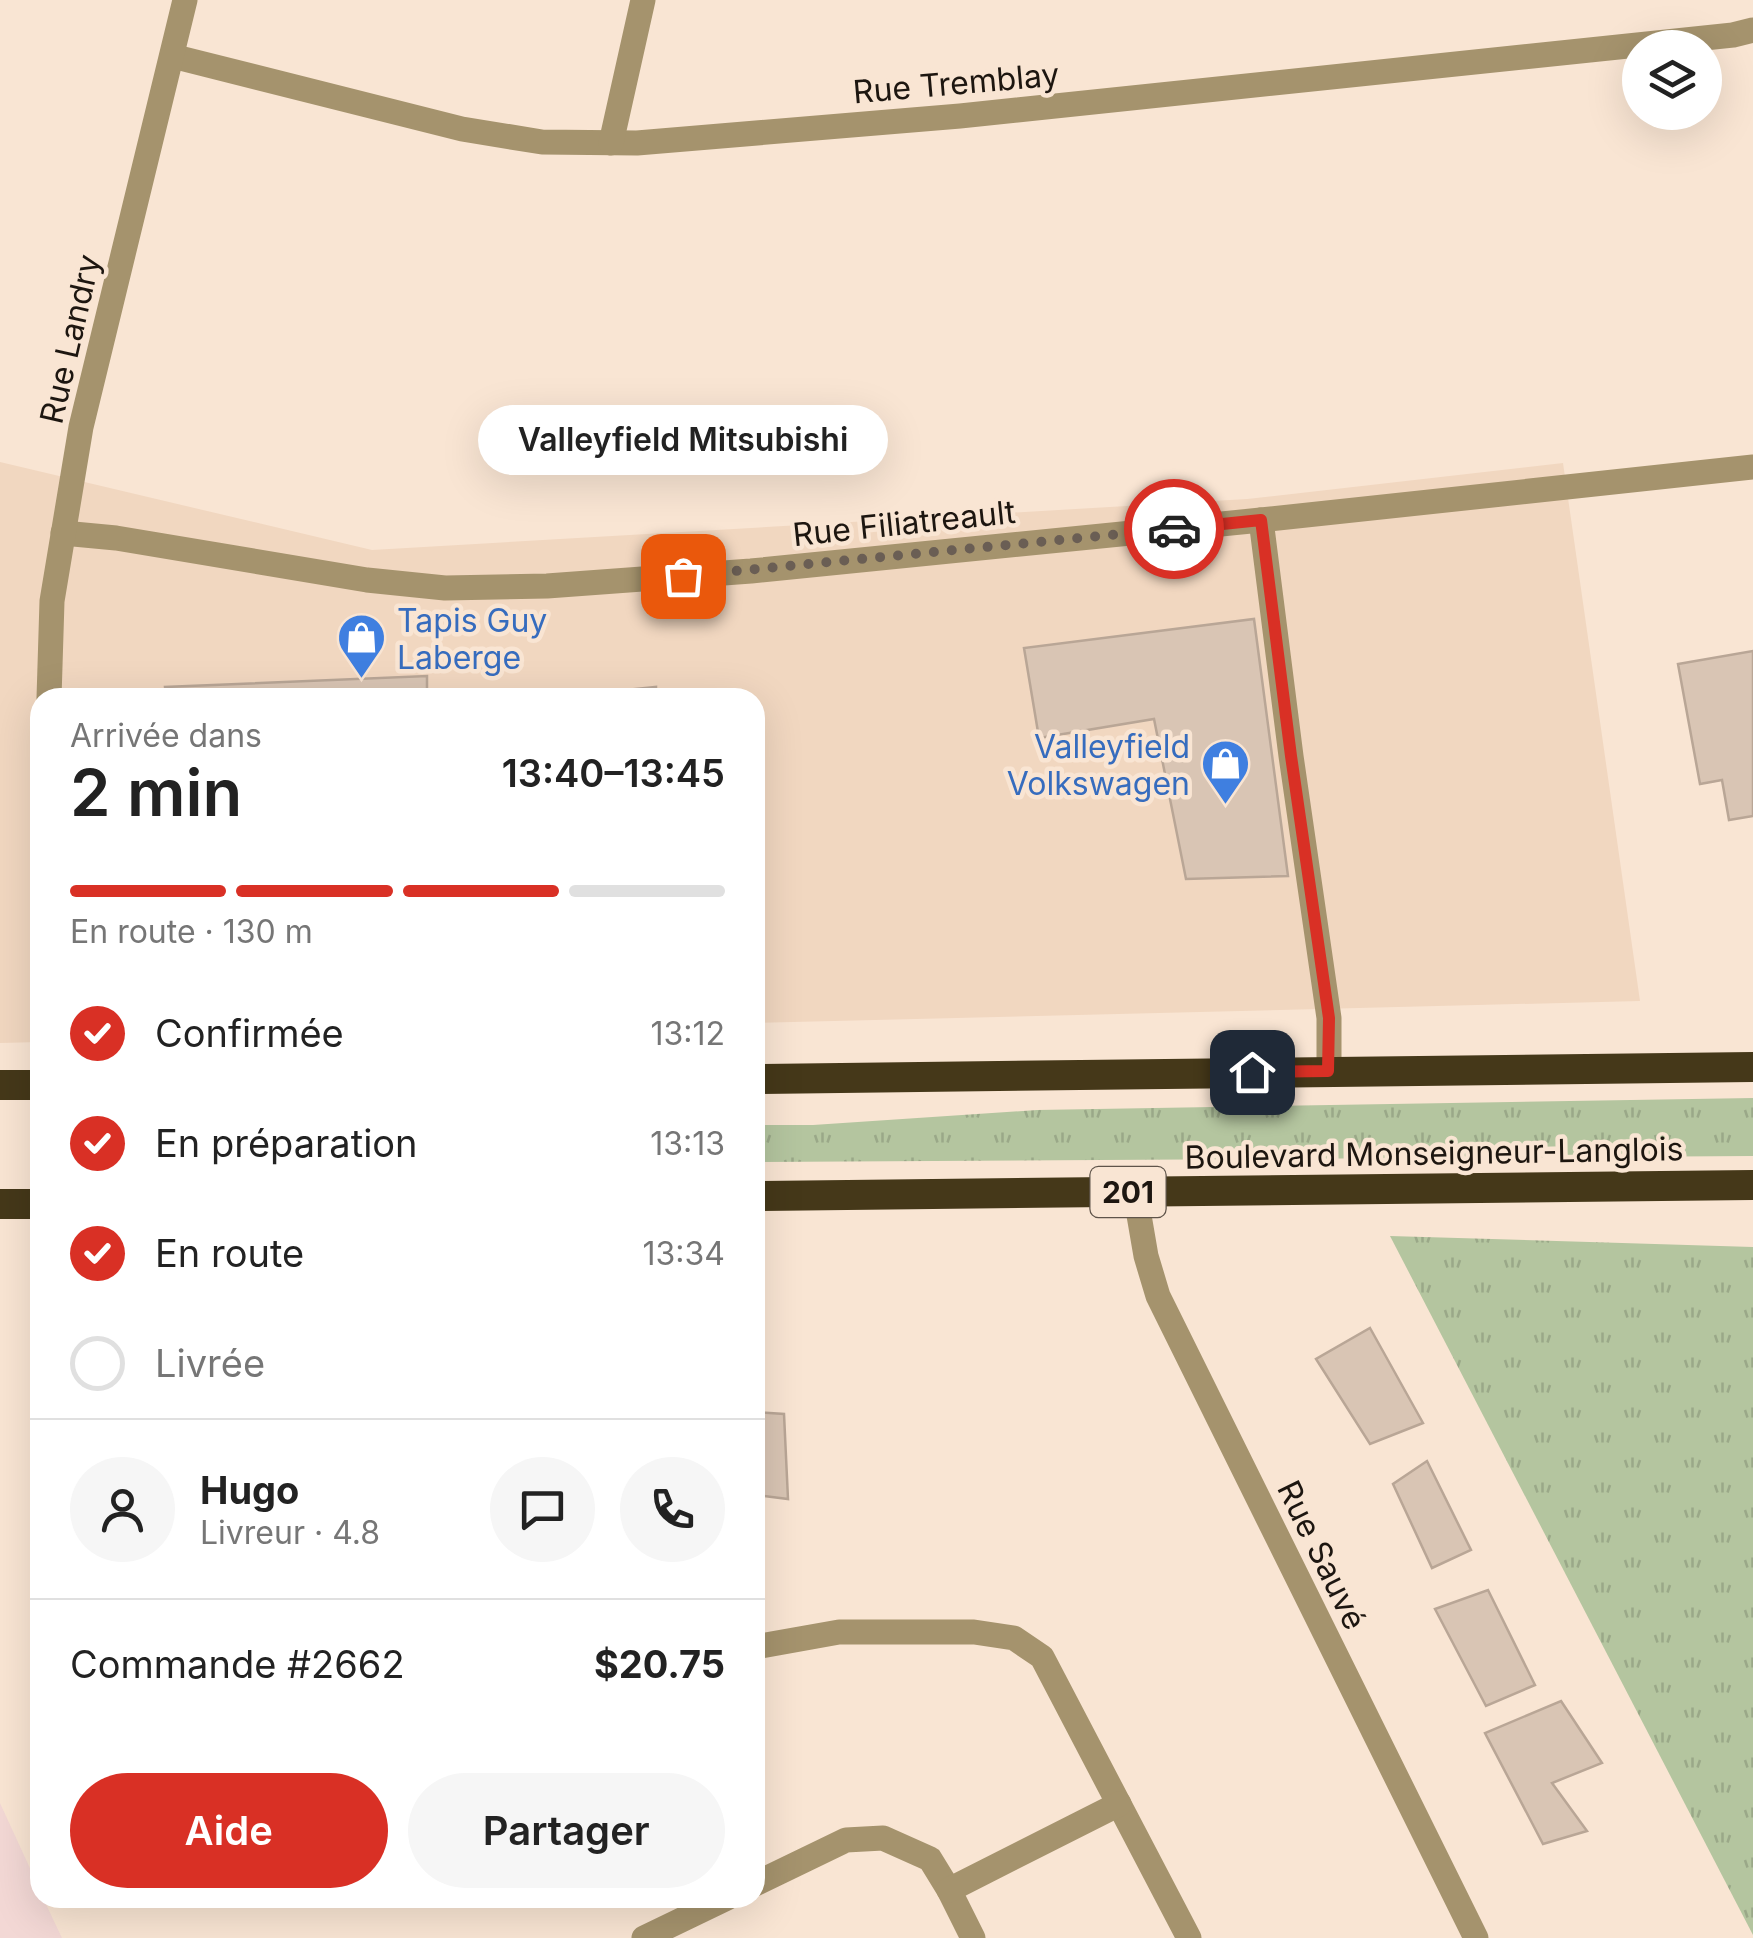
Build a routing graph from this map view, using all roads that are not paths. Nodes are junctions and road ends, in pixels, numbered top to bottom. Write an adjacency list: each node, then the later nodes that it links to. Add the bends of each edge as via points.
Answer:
1 (185, 0): 4 (street, Rue Landry)
2 (643, 0): 5 (street)
3 (1753, 30): 5 (street, Rue Tremblay, via 960,116)
4 (172, 56): 5 (street, Rue Tremblay, via 462,128 542,142); 8 (street, Rue Landry)
5 (611, 143)
6 (1753, 467): 7 (street, Rue Filiatreault)
7 (1261, 520): 8 (street, Rue Filiatreault, via 751,571 479,588 367,580); 11 (street, via 1329,1018)
8 (63, 533): 9 (street, Rue Landry)
9 (49, 688)
10 (1753, 1067): 11 (highway)
11 (1328, 1071): 12 (highway)
12 (765, 1079)
13 (30, 1084): 14 (highway)
14 (0, 1085)
15 (1753, 1185): 16 (highway, Boulevard Monseigneur-Langlois / 201)
16 (1134, 1192): 17 (highway, Boulevard Monseigneur-Langlois / 201); 28 (street, Rue Sauvé, via 1150,1273 1166,1313)
17 (765, 1196)
18 (0, 1204): 19 (highway)
19 (30, 1204)
20 (765, 1645): 21 (street, via 840,1632 1014,1638 1042,1656)
21 (1120, 1804): 23 (street); 27 (street)
22 (765, 1879): 23 (street, via 846,1840 883,1838 930,1859)
23 (949, 1890): 26 (street)
24 (707, 1908): 25 (street)
25 (644, 1938)
26 (972, 1938)
27 (1189, 1938)
28 (1476, 1938)

